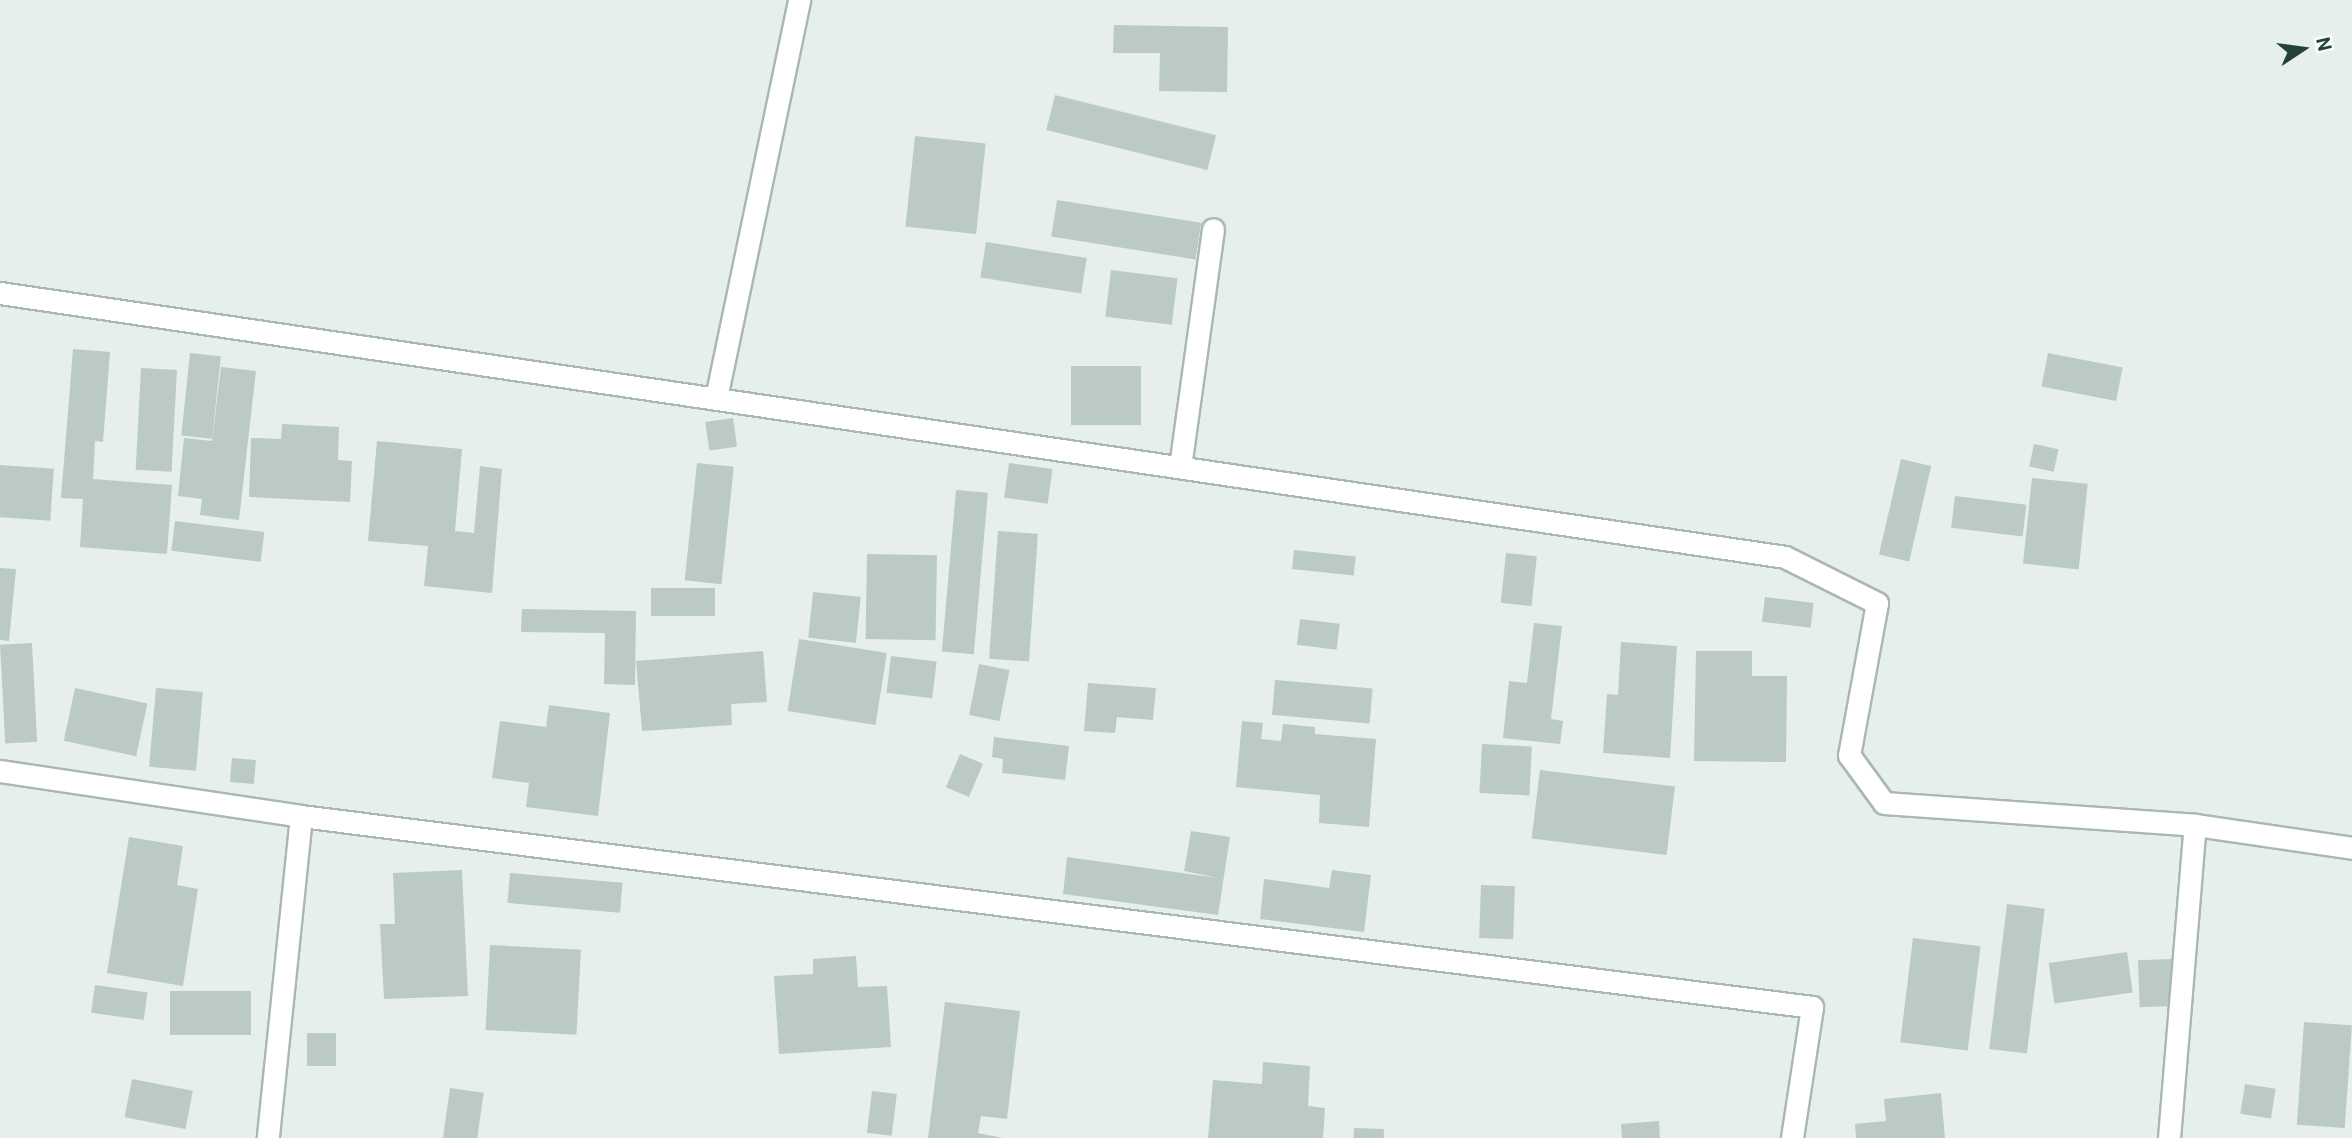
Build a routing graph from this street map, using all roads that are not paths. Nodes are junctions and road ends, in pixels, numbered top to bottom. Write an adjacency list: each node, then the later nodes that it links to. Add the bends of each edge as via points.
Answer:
1 (799, 0): 4 (street)
2 (1213, 229): 5 (street)
3 (0, 293): 4 (street)
4 (716, 398): 5 (street)
5 (1180, 467): 8 (street, via 1785,557 1877,603 1849,755 1884,803)
6 (0, 771): 7 (street)
7 (302, 816): 10 (street); 11 (street, via 1812,1007)
8 (2195, 825): 9 (street); 12 (street)
9 (2352, 848)
10 (268, 1138)
11 (1792, 1138)
12 (2169, 1138)

